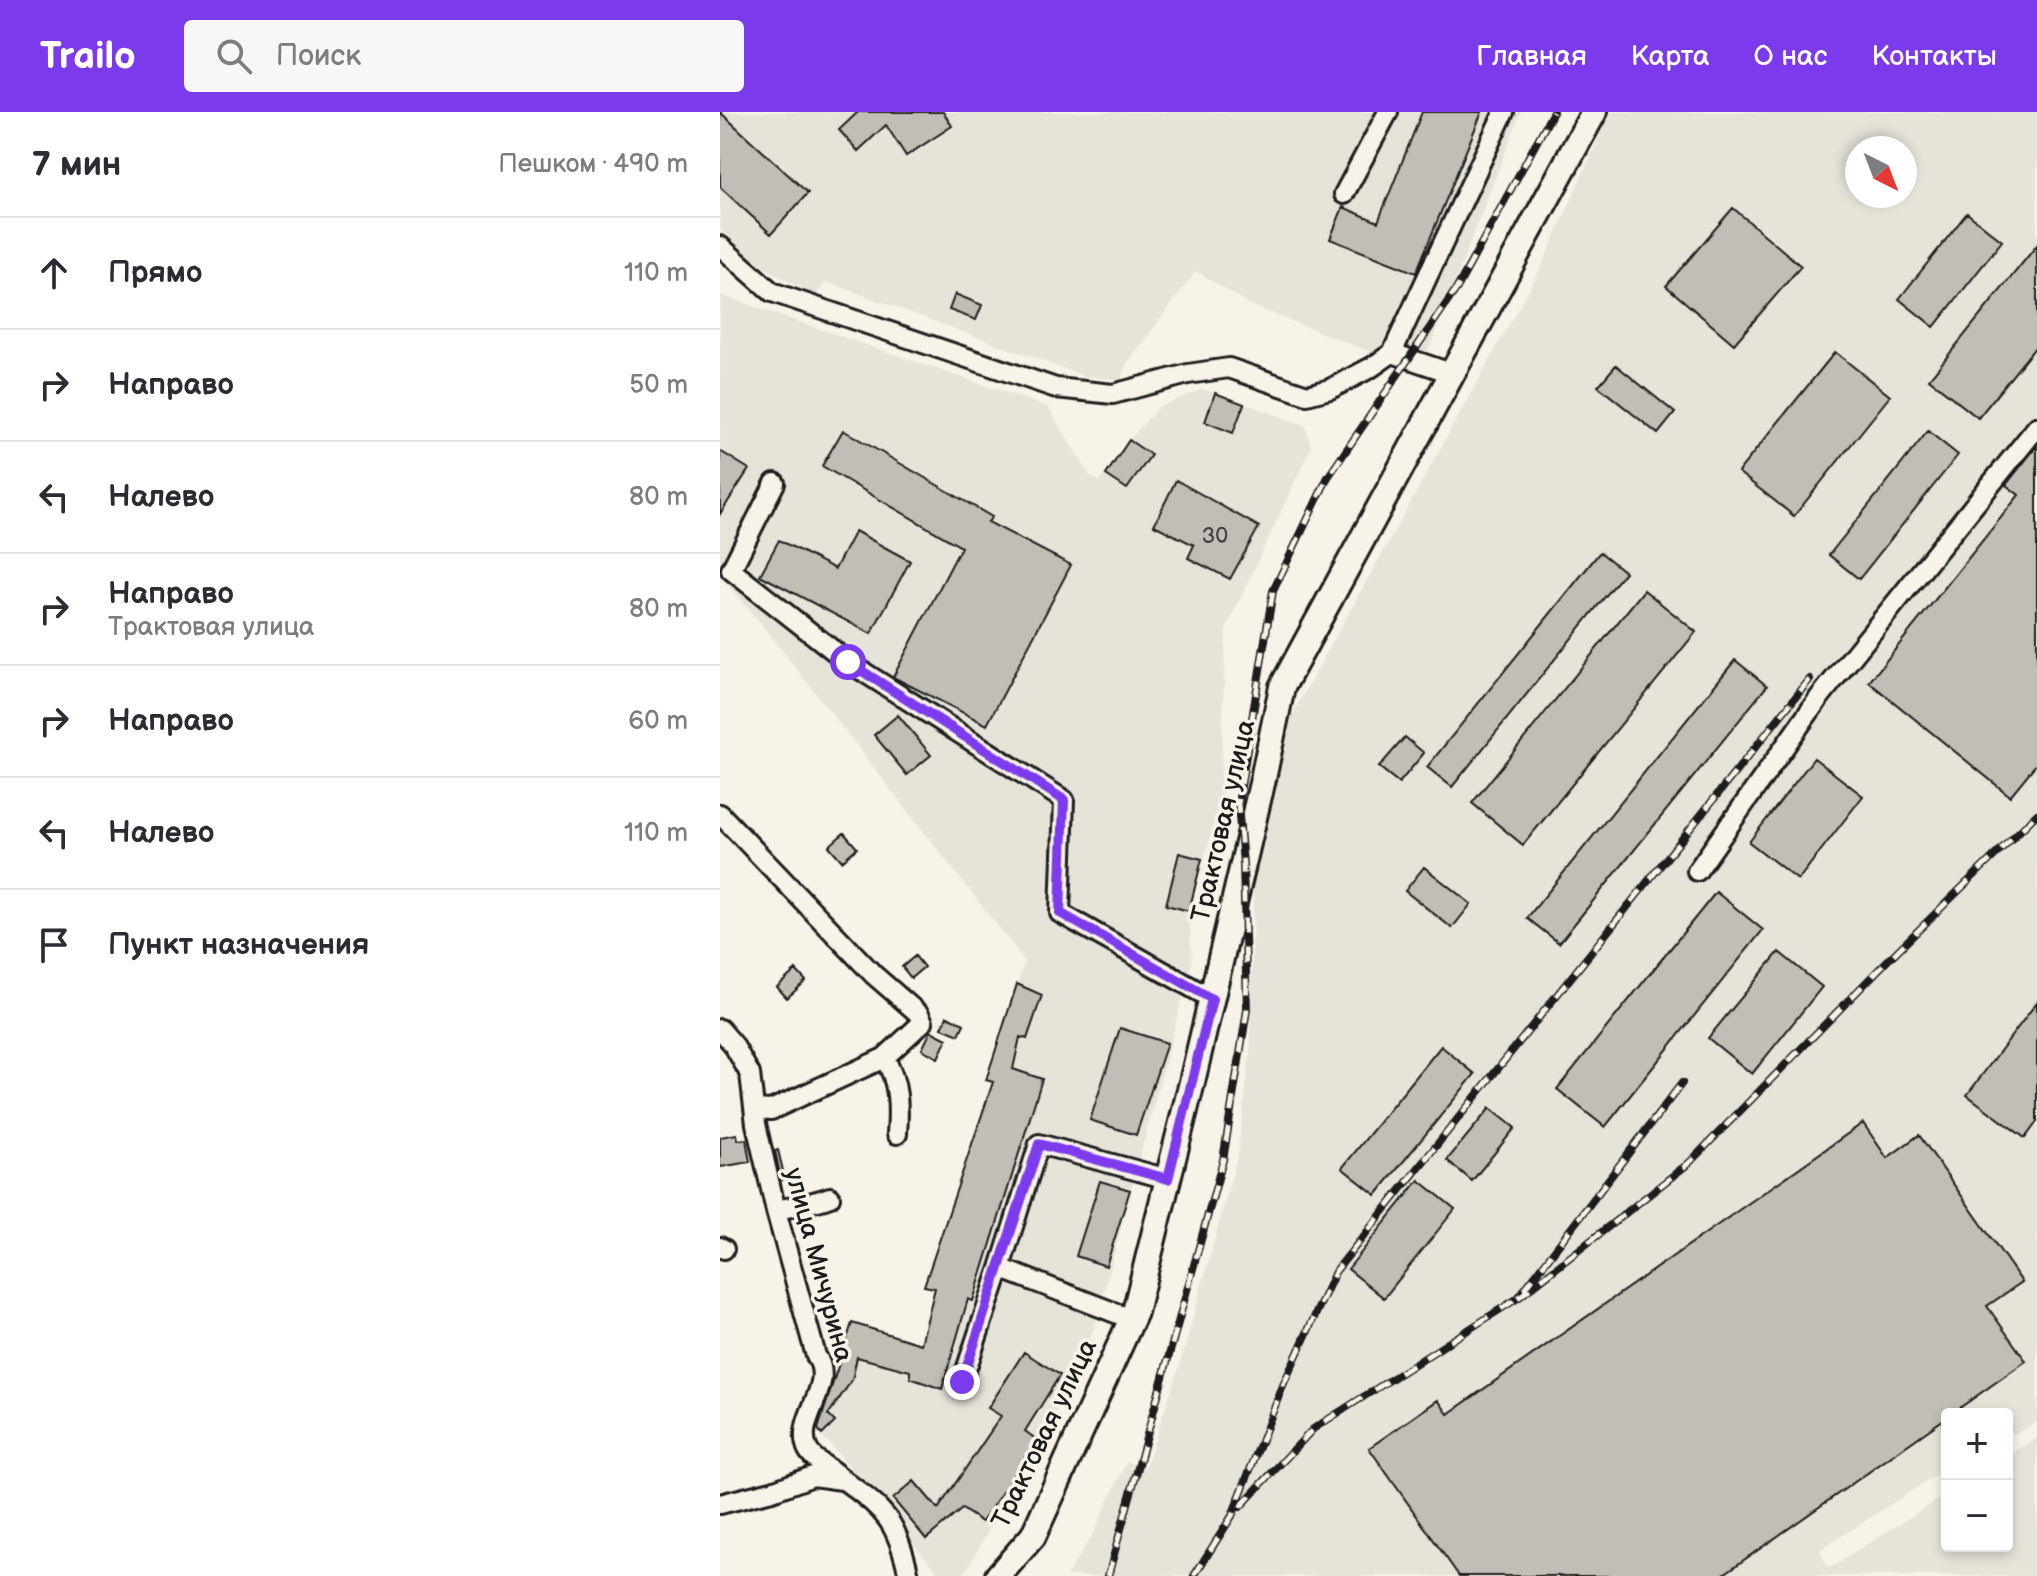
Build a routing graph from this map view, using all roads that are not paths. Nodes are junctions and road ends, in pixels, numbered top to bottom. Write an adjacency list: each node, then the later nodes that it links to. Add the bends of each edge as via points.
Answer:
1 (1388, 112): 4 (street)
2 (1504, 112): 6 (street)
3 (1594, 112): 7 (main road, Трактовая улица)
4 (1344, 194)
5 (720, 246): 6 (street, via 772,292 1056,388 1113,394 1229,368 1307,395 1330,389)
6 (1392, 353): 7 (street)
7 (1451, 373): 12 (main road, Трактовая улица, via 1282,687)
8 (2037, 427): 11 (street, via 1819,698)
9 (775, 483): 12 (street, via 731,570 848,662 1064,800 1060,913)
10 (720, 814): 14 (street, via 874,975 919,1014 923,1022 918,1029)
11 (1697, 871)
12 (1212, 999): 17 (main road, Трактовая улица)
13 (720, 1029): 15 (street, улица Мичурина, via 750,1074)
14 (884, 1058): 15 (street, via 771,1110); 16 (street, via 893,1071)
15 (756, 1109): 19 (street, улица Мичурина)
16 (897, 1134)
17 (1168, 1179): 20 (street, via 1039,1144); 21 (main road, Трактовая улица)
18 (830, 1197): 19 (street)
19 (776, 1211): 23 (street, улица Мичурина, via 823,1366 806,1444 809,1453)
20 (1000, 1268): 21 (street); 22 (street)
21 (1131, 1319): 26 (main road, Трактовая улица, via 1033,1536)
22 (962, 1382)
23 (844, 1481): 24 (street, via 813,1476); 25 (street, улица Мичурина, via 892,1521)
24 (720, 1504)
25 (909, 1576)
26 (998, 1576)

